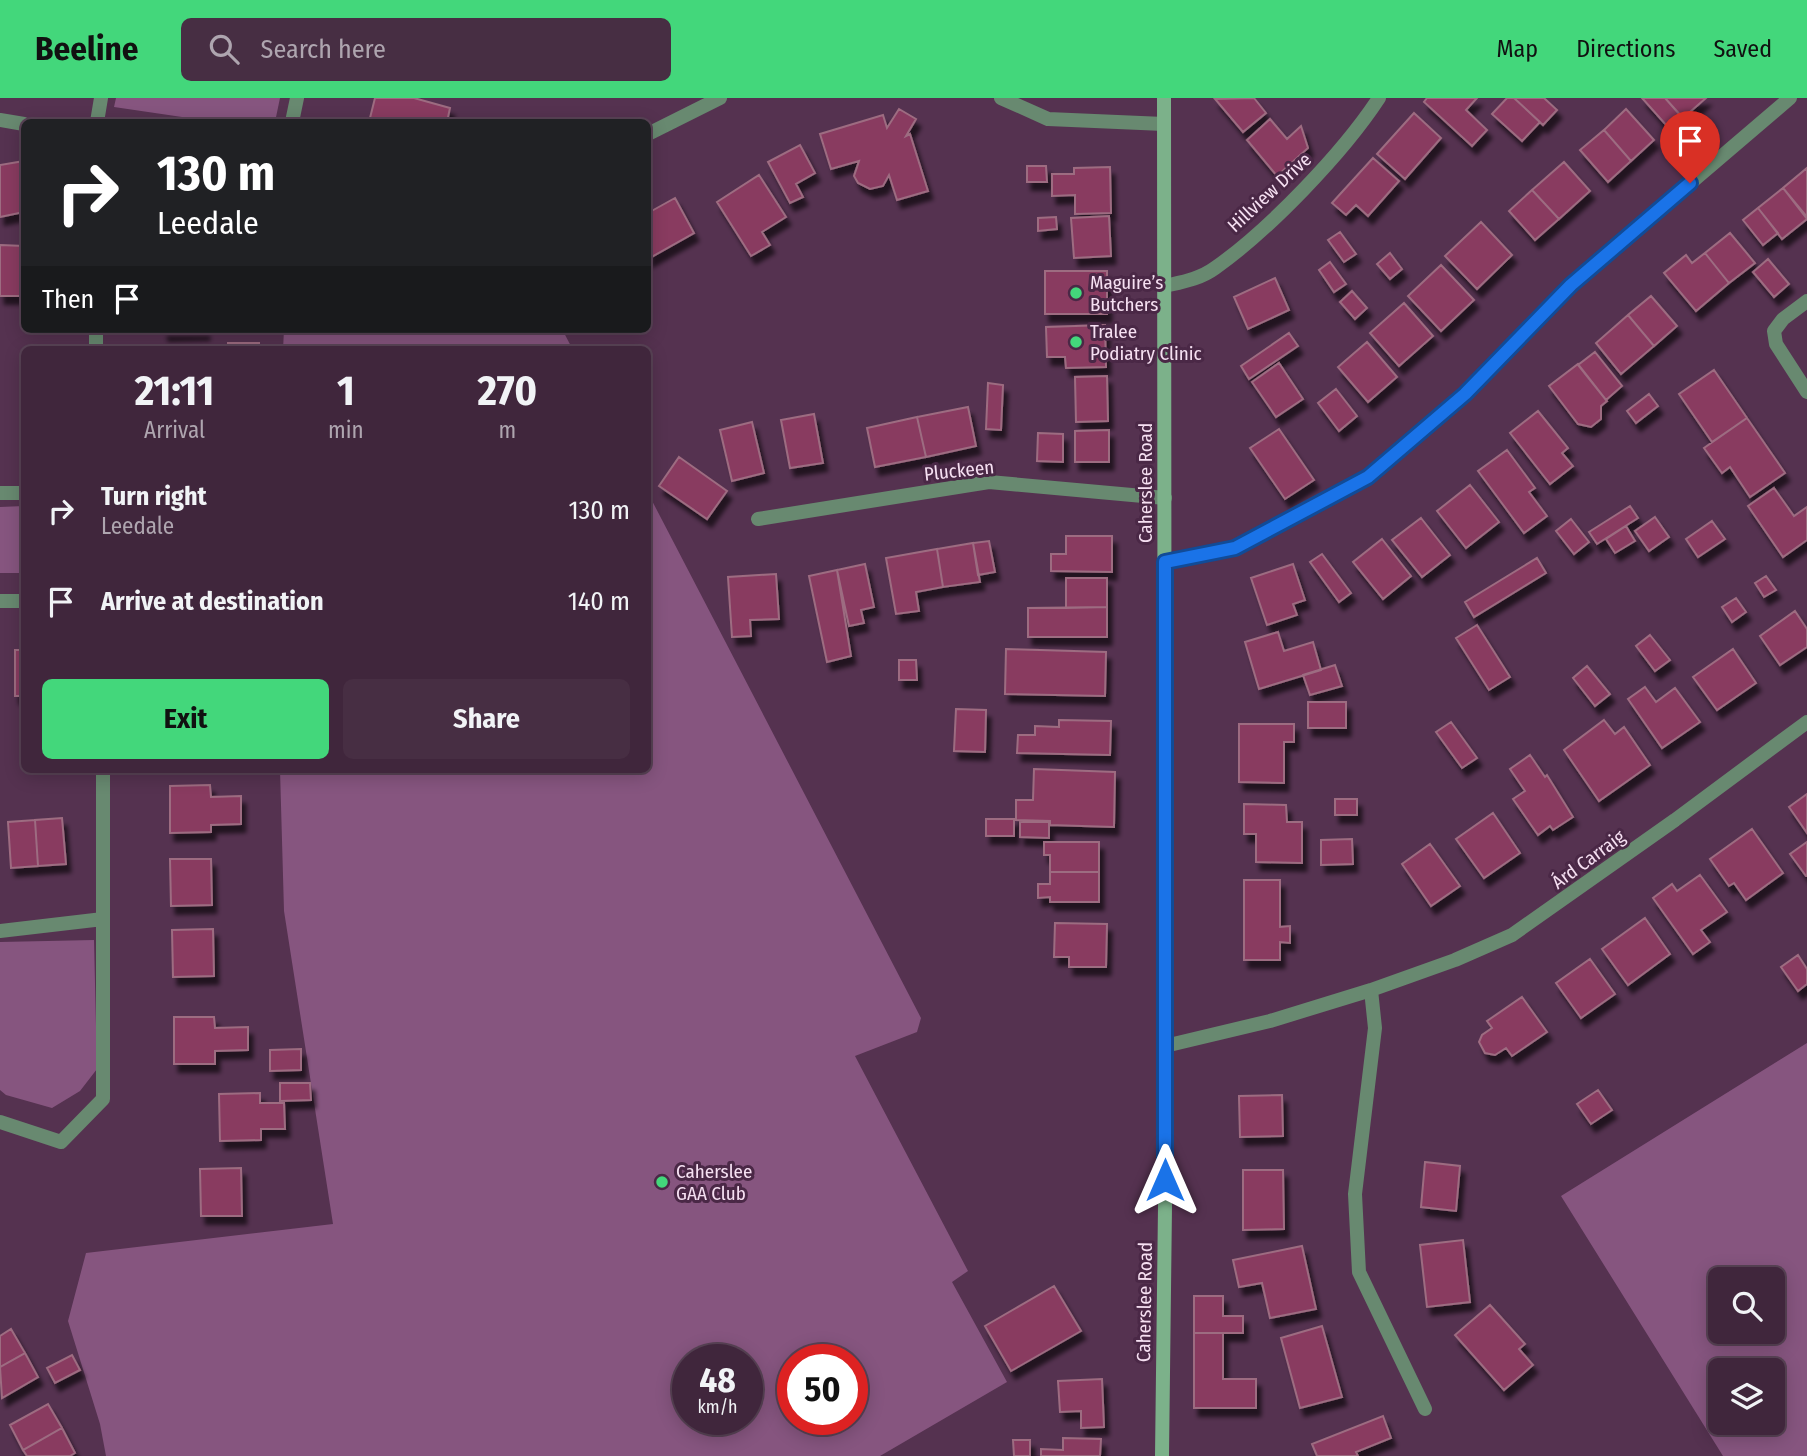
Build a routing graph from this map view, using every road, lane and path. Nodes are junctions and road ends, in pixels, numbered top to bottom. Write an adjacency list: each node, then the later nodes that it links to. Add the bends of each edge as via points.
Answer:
1 (101, 98): 8 (street)
2 (297, 98): 9 (street)
3 (720, 98): 13 (street)
4 (1001, 98): 12 (street, via 1048,118)
5 (1164, 98): 12 (main road, Caherslee Road)
6 (1379, 98): 14 (street, Hillview Drive, via 1336,155 1265,225 1215,268 1195,279)
7 (1790, 98): 21 (street, via 1571,285 1465,394 1368,477 1235,548)
8 (98, 119)
9 (293, 119)
10 (0, 120): 11 (street)
11 (21, 124)
12 (1164, 124): 14 (main road, Caherslee Road)
13 (651, 132)
14 (1165, 286): 19 (main road, Caherslee Road)
15 (1807, 301): 16 (street, via 1774,331 1776,344)
16 (1807, 391)
17 (0, 493): 18 (street)
18 (21, 493)
19 (1165, 498): 20 (street, Pluckeen, via 989,482); 21 (main road, Caherslee Road)
20 (758, 519)
21 (1165, 562): 29 (main road, Caherslee Road)
22 (0, 601): 23 (street)
23 (21, 601)
24 (1807, 722): 28 (street, Árd Carraig, via 1512,935)
25 (103, 773): 26 (street)
26 (103, 919): 27 (street); 30 (street, via 103,1099 61,1142)
27 (0, 931)
28 (1371, 990): 29 (street, Árd Carraig); 31 (street, via 1375,1028 1355,1194 1359,1272)
29 (1165, 1046): 32 (main road, Caherslee Road)
30 (0, 1122)
31 (1425, 1409)
32 (1162, 1456)

